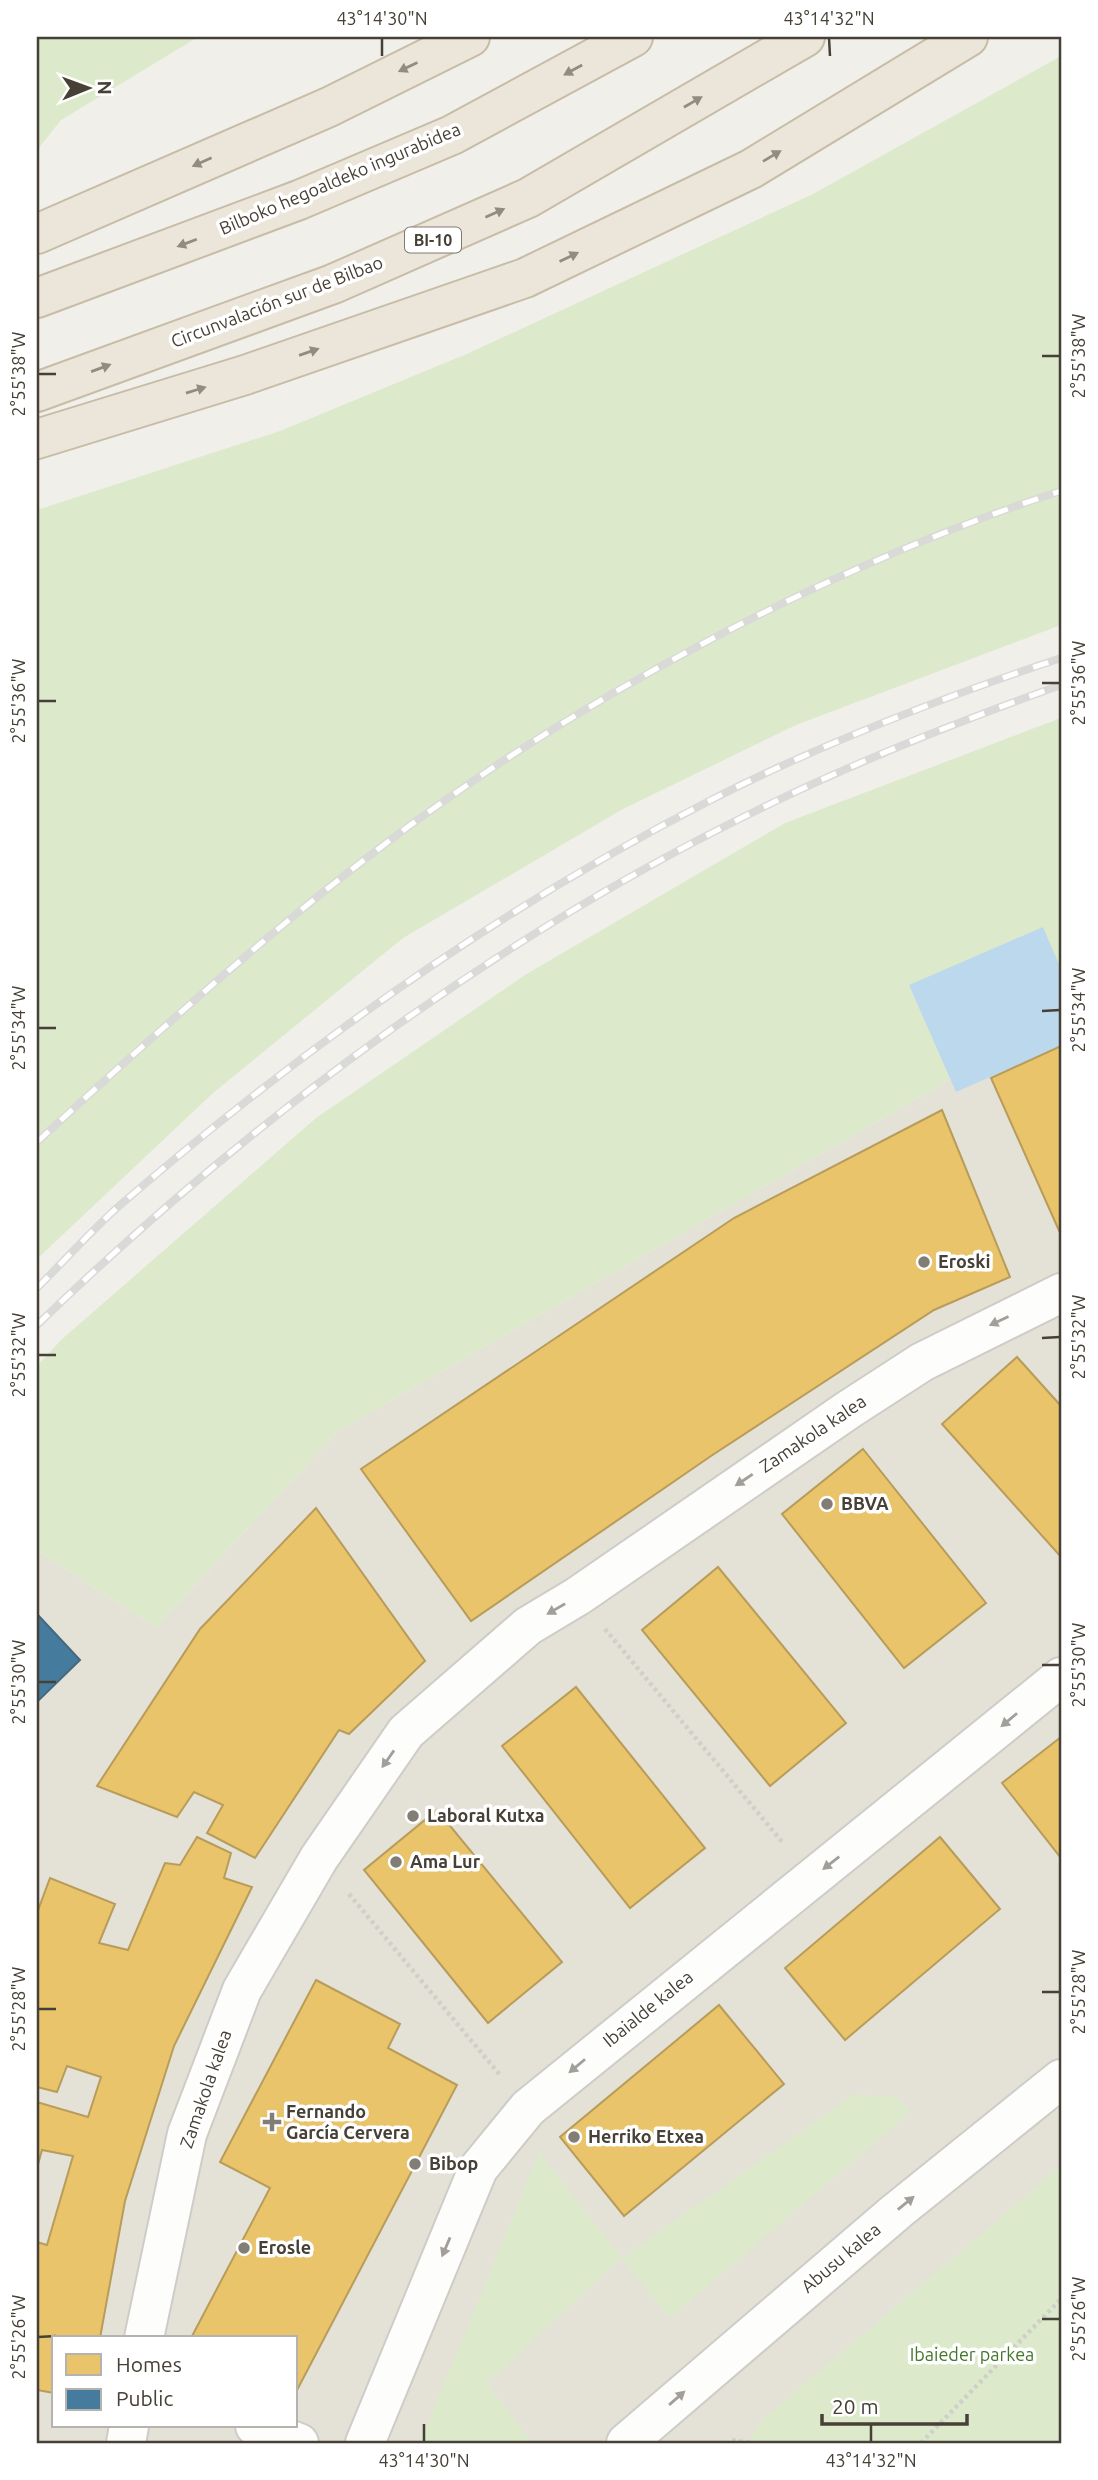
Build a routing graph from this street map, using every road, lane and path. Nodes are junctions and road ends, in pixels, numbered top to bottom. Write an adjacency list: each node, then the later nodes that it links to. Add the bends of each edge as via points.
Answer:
1 (470, 37): 5 (highway, one-way to 5, via 329,107)
2 (632, 37): 6 (highway, Bilboko hegoaldeko ingurabidea, one-way to 6, via 452,135 299,200)
3 (805, 37): 7 (highway, Circunvalación sur de Bilbao / BI-10, one-way to 3, via 333,284 528,198)
4 (968, 37): 8 (highway, one-way to 4, via 525,278 751,169)
5 (37, 234)
6 (37, 298)
7 (37, 392)
8 (37, 439)
9 (1061, 1293): 10 (street, Zamakola kalea, one-way to 10, via 922,1362)
10 (578, 1596): 12 (street, Zamakola kalea, one-way to 12, via 528,1626 406,1732); 13 (path)
11 (1061, 1677): 13 (street, Ibaialde kalea, one-way to 13)
12 (319, 1858): 15 (path); 17 (street, Zamakola kalea, via 242,1990 187,2134)
13 (812, 1878): 15 (street, Ibaialde kalea, one-way to 15)
14 (1061, 2079): 22 (street, Abusu kalea, one-way to 14, via 887,2219)
15 (528, 2108): 21 (street, Ibaialde kalea, one-way to 21, via 478,2169)
16 (1061, 2299): 24 (path)
17 (145, 2336)
18 (260, 2428): 20 (street)
19 (732, 2440): 23 (path)
20 (299, 2443)
21 (365, 2443)
22 (626, 2443)
23 (750, 2443)
24 (921, 2443)

